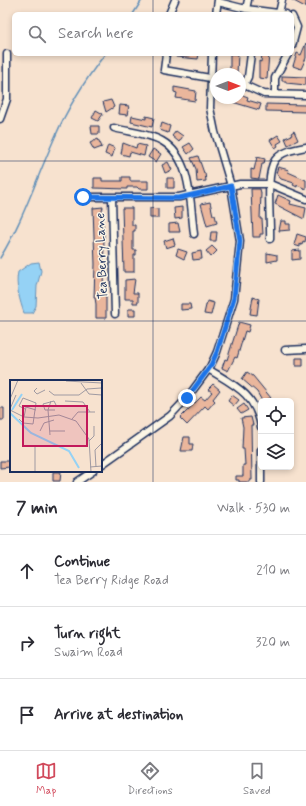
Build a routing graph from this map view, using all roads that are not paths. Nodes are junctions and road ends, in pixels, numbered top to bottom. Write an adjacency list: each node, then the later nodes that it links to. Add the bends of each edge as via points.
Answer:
1 (175, 0): 6 (street)
2 (248, 0): 5 (street)
3 (282, 0): 9 (street)
4 (218, 1): 5 (street); 7 (street)
5 (246, 9): 8 (street)
6 (171, 12)
7 (216, 12)
8 (274, 12)
9 (283, 12)
10 (294, 20): 11 (street, via 297,27)
11 (294, 38)
12 (7, 54): 20 (street)
13 (166, 56): 18 (street, via 164,70)
14 (212, 56): 17 (street)
15 (251, 56): 19 (street)
16 (287, 56): 22 (street, via 276,78)
17 (213, 68)
18 (210, 78)
19 (246, 79)
20 (3, 86): 25 (street, via 6,106)
21 (246, 86): 22 (street, via 264,94)
22 (275, 94): 23 (street)
23 (306, 95)
24 (210, 104): 29 (street, via 215,132)
25 (0, 119)
26 (114, 128): 30 (street, via 150,136 162,141 177,154 182,163)
27 (306, 147): 28 (street, via 288,152 275,160 270,172)
28 (270, 184): 29 (street); 33 (street); 35 (street)
29 (231, 186): 30 (street); 39 (street, via 240,241 238,272 226,326)
30 (189, 196): 32 (street); 34 (street)
31 (83, 197): 32 (street)
32 (112, 198): 36 (street, Tea Berry Lane)
33 (306, 199)
34 (194, 234)
35 (270, 239)
36 (115, 314)
37 (306, 349): 38 (street)
38 (285, 350)
39 (208, 369): 40 (street, via 247,395 254,403); 41 (street, via 170,416)
40 (258, 417)
41 (102, 464)
42 (261, 470): 45 (street)
43 (91, 472): 44 (street)
44 (77, 482)
45 (261, 482)

